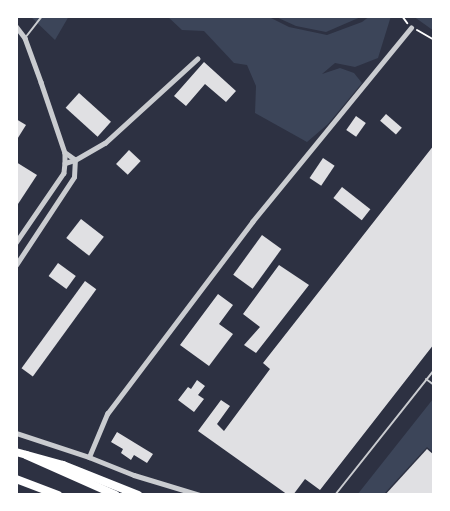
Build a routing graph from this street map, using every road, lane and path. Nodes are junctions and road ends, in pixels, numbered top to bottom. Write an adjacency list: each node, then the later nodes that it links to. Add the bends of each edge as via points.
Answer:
1 (42, 16): 4 (lane)
2 (16, 26): 4 (street)
3 (411, 28): 5 (path); 18 (street, via 252,222 107,414)
4 (25, 38): 7 (street)
5 (434, 40)
6 (197, 58): 8 (street, via 105,144)
7 (65, 153): 8 (street); 9 (street)
8 (75, 160): 9 (street); 11 (street, via 74,177)
9 (65, 163): 10 (street, via 64,172)
10 (16, 243)
11 (16, 265)
12 (434, 370): 13 (lane)
13 (426, 379): 14 (lane); 20 (lane)
14 (434, 385)
15 (16, 433): 18 (street)
16 (16, 452): 17 (highway)
17 (26, 455): 22 (highway); 23 (highway, via 63,465)
18 (89, 458): 24 (street)
19 (16, 479): 21 (highway)
20 (337, 494)
21 (58, 495)
22 (116, 495)
23 (138, 495)
24 (200, 495)

